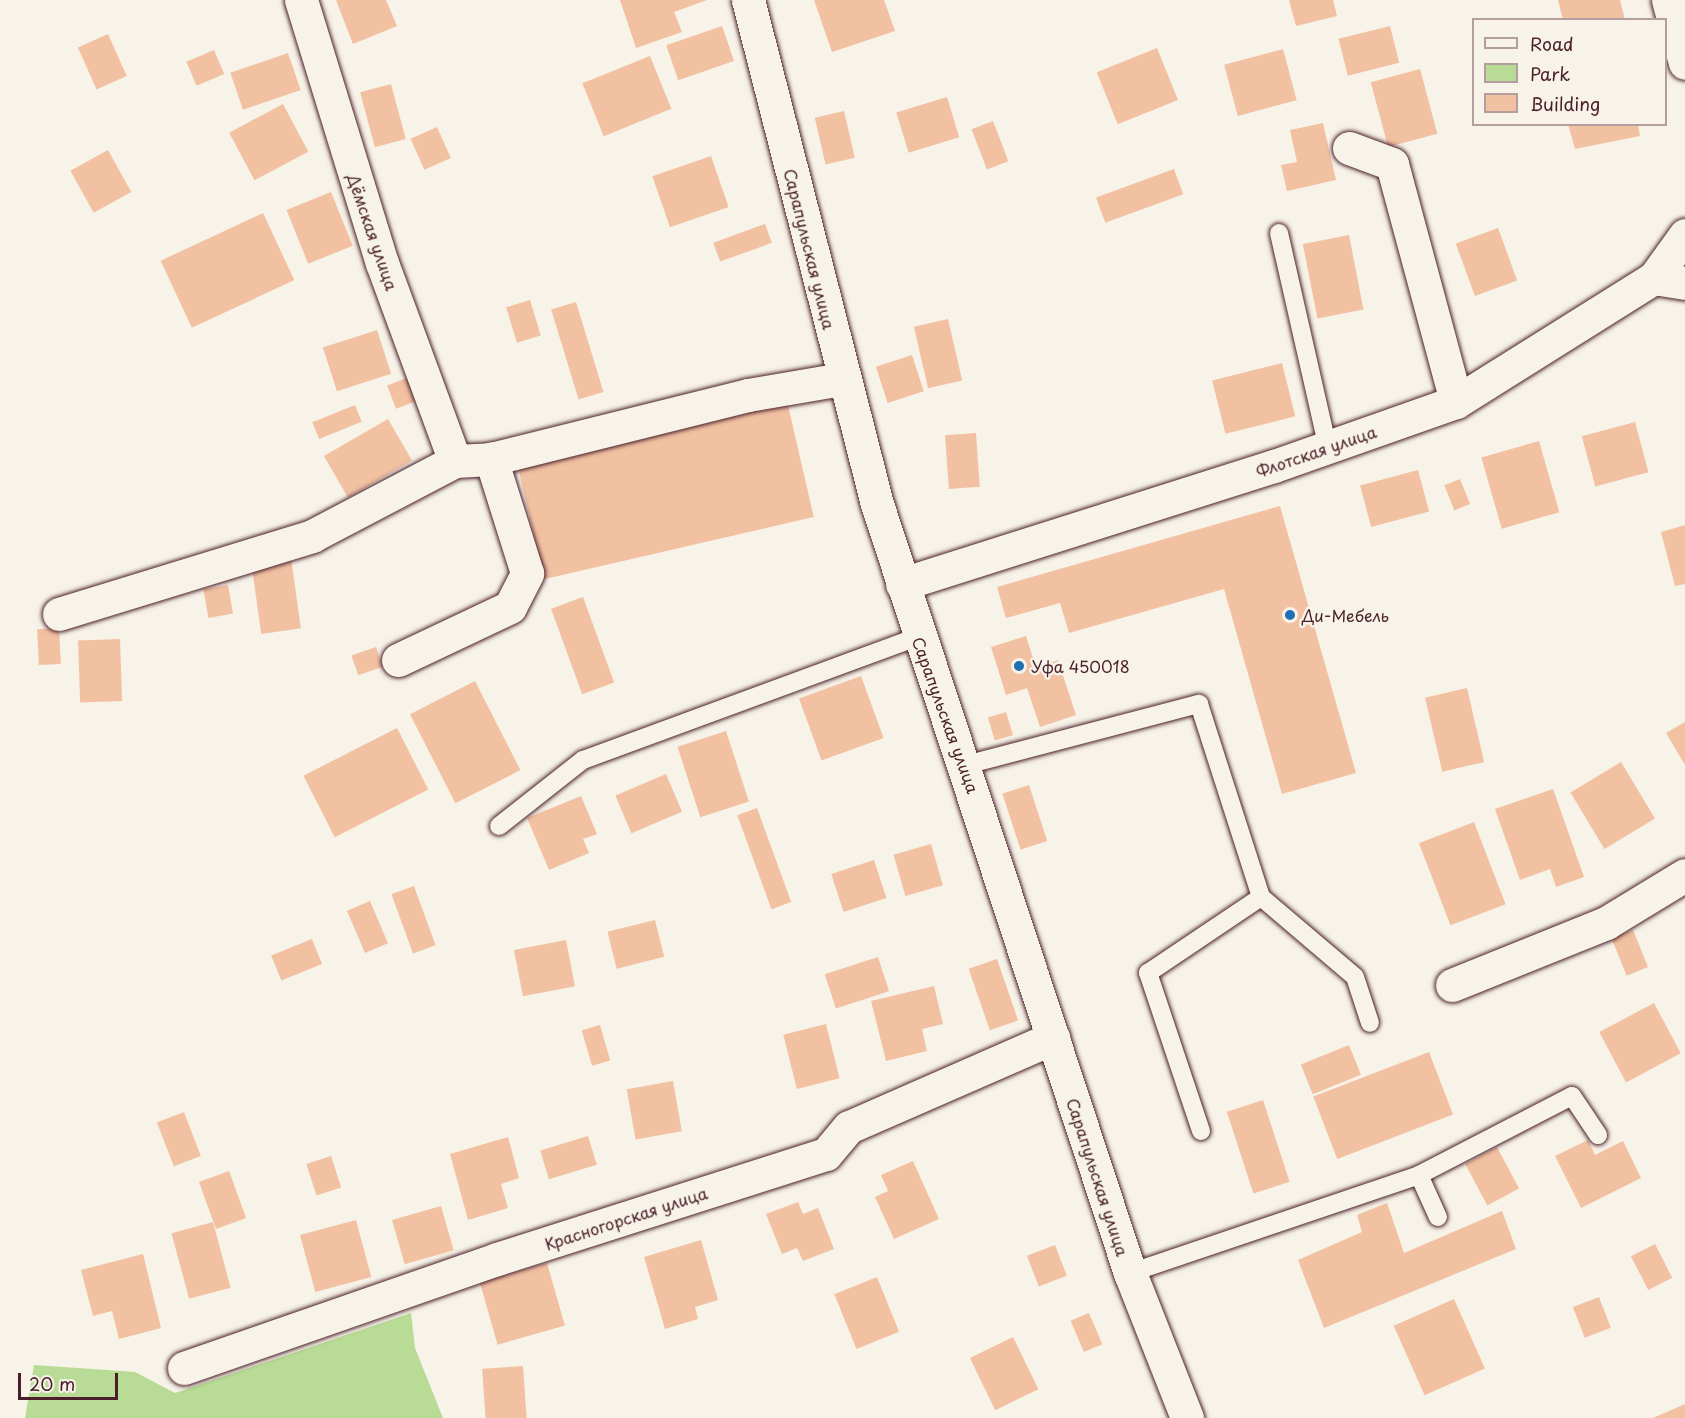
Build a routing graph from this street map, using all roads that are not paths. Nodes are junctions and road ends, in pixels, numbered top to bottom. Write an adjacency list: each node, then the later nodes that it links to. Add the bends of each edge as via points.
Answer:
1 (301, 0): 13 (street, Дёмская улица, via 382,263)
2 (748, 0): 9 (street, Сарапульская улица)
3 (1668, 0): 4 (street)
4 (1685, 63)
5 (1350, 148): 10 (street, via 1392,164)
6 (1280, 233): 11 (lane)
7 (1685, 236): 8 (street, Флотская улица)
8 (1670, 280): 10 (street, Флотская улица)
9 (842, 379): 12 (street, via 748,395); 14 (street, Сарапульская улица)
10 (1456, 402): 11 (street, Флотская улица)
11 (1328, 448): 14 (street, Флотская улица)
12 (491, 459): 13 (street); 17 (street, via 527,573 510,607)
13 (455, 461): 15 (street, via 312,536)
14 (902, 584): 16 (street, Сарапульская улица)
15 (59, 614)
16 (918, 638): 18 (street, Сарапульская улица); 19 (lane, via 583,760)
17 (398, 660)
18 (966, 765): 21 (lane, via 1199,704); 24 (street, Сарапульская улица)
19 (500, 826)
20 (1685, 874): 22 (street, via 1606,923)
21 (1261, 897): 23 (lane, via 1355,977); 25 (lane, via 1148,972)
22 (1452, 985)
23 (1370, 1023)
24 (1053, 1038): 29 (street, Сарапульская улица); 30 (street, Красногорская улица, via 849,1127 826,1155 498,1259)
25 (1202, 1131)
26 (1598, 1135): 27 (lane, via 1572,1096)
27 (1419, 1174): 28 (lane); 29 (lane)
28 (1438, 1216)
29 (1130, 1273): 31 (street, Сарапульская улица)
30 (184, 1368)
31 (1187, 1418)

